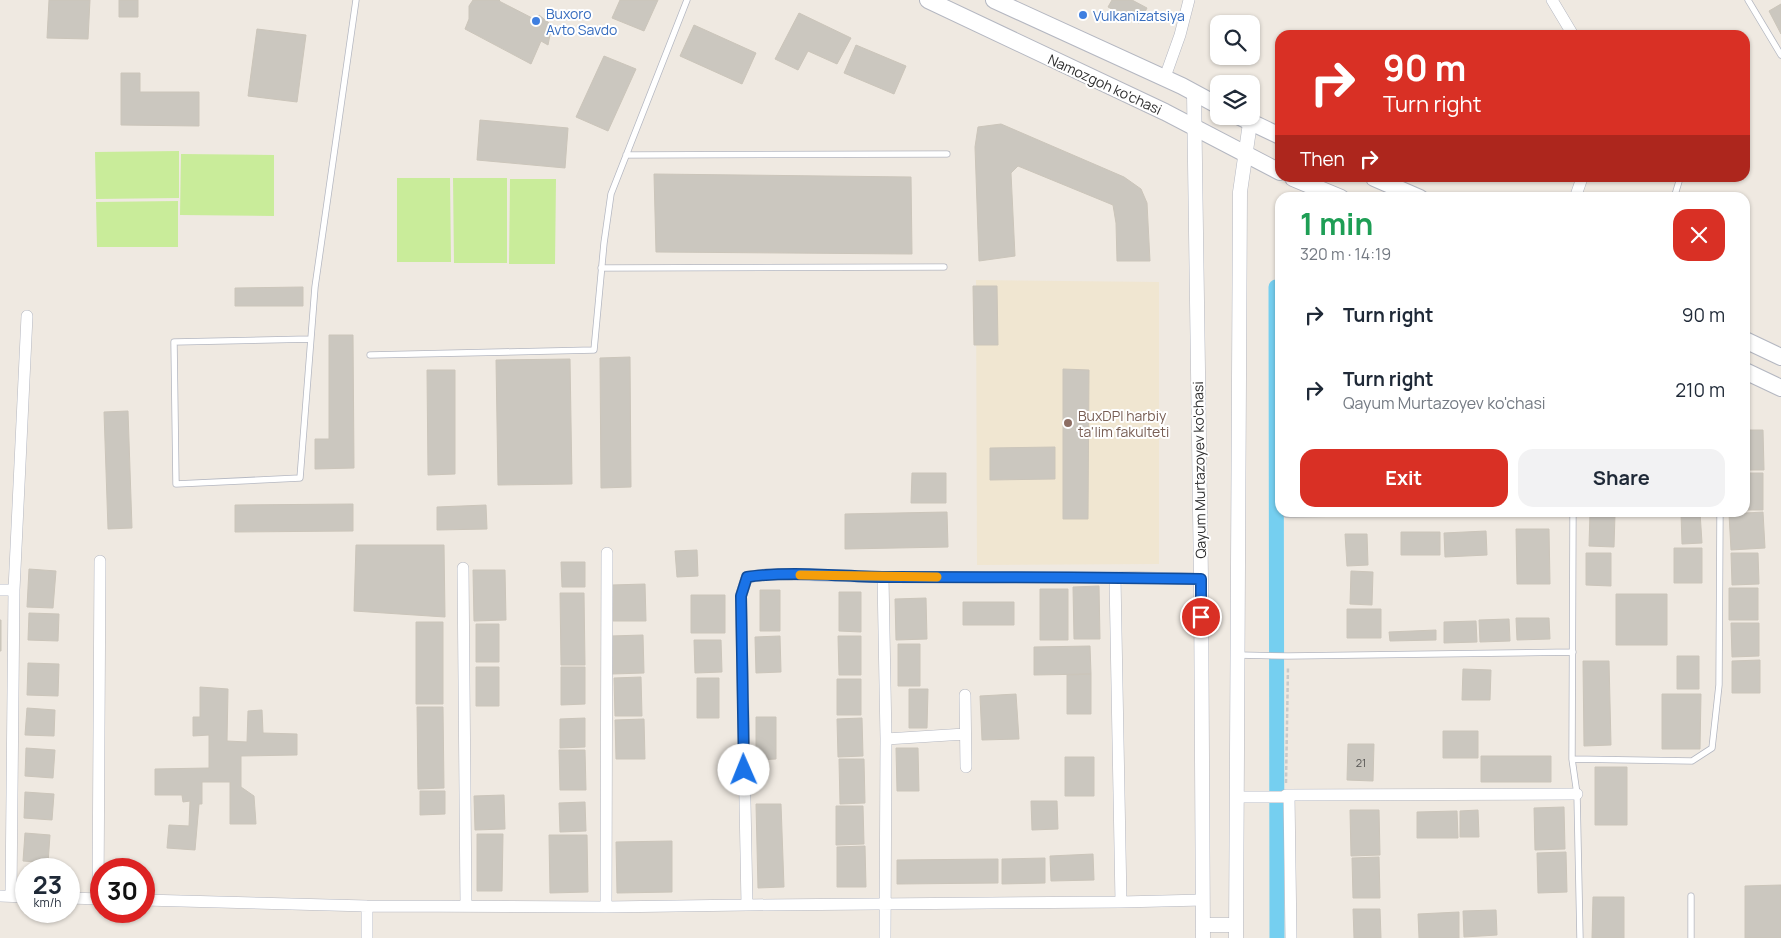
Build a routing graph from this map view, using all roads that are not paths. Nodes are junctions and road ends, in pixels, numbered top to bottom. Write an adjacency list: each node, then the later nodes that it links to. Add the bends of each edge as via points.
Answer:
1 (356, 0): 28 (lane)
2 (688, 0): 19 (lane)
3 (928, 0): 15 (main road, Namozgoh ko'chasi)
4 (994, 0): 10 (main road)
5 (1189, 0): 10 (street)
6 (1552, 0): 8 (street)
7 (1748, 0): 9 (lane)
8 (1570, 30)
9 (1781, 55)
10 (1165, 77): 11 (main road)
11 (1194, 93): 12 (main road); 15 (street, Qayum Murtazoyev ko'chasi)
12 (1210, 101)
13 (1244, 125): 18 (street)
14 (1255, 125): 16 (main road)
15 (1194, 127): 18 (main road, Namozgoh ko'chasi); 41 (street, Qayum Murtazoyev ko'chasi)
16 (1275, 134)
17 (947, 154): 19 (lane)
18 (1246, 154): 20 (main road, Namozgoh ko'chasi); 45 (street, via 1240,192)
19 (626, 155): 26 (lane, via 610,194)
20 (1275, 169)
21 (1303, 182): 23 (main road)
22 (1383, 182): 24 (main road)
23 (1327, 192)
24 (1406, 192)
25 (944, 267): 26 (lane)
26 (602, 268): 30 (lane, via 594,350)
27 (27, 316): 43 (street)
28 (310, 339): 28 (lane, via 300,478 176,484 174,342)
29 (1750, 342): 31 (main road)
30 (370, 355)
31 (1781, 357)
32 (1750, 374): 33 (main road)
33 (1781, 388)
34 (1573, 517): 44 (lane)
35 (1720, 517): 49 (lane, via 1719,685 1712,748 1692,761)
36 (607, 553): 64 (street)
37 (100, 561): 54 (street)
38 (463, 568): 63 (street)
39 (883, 577): 40 (street); 48 (street); 61 (street, via 772,574 747,577 741,596)
40 (1115, 577): 41 (street); 59 (street)
41 (1201, 579): 58 (street, Qayum Murtazoyev ko'chasi)
42 (0, 590): 43 (street)
43 (14, 590): 55 (street)
44 (1573, 652): 45 (lane); 49 (lane)
45 (1236, 655): 53 (street)
46 (965, 695): 47 (street)
47 (965, 734): 48 (street); 50 (street)
48 (886, 739): 60 (street)
49 (1572, 759): 51 (lane)
50 (966, 767)
51 (1577, 794): 52 (street); 70 (lane)
52 (1286, 795): 53 (street); 69 (street)
53 (1236, 797): 66 (street)
54 (99, 858)
55 (5, 896)
56 (1691, 896): 71 (lane)
57 (155, 900): 62 (street)
58 (1203, 900): 59 (street); 65 (street, Qayum Murtazoyev ko'chasi)
59 (1121, 902): 60 (street)
60 (885, 904): 61 (street); 68 (street)
61 (746, 905): 64 (street)
62 (367, 906): 63 (street); 67 (street)
63 (466, 906): 64 (street)
64 (606, 907)
65 (1203, 931): 66 (street)
66 (1236, 932)
67 (367, 938)
68 (885, 938)
69 (1291, 938)
70 (1580, 938)
71 (1691, 938)

